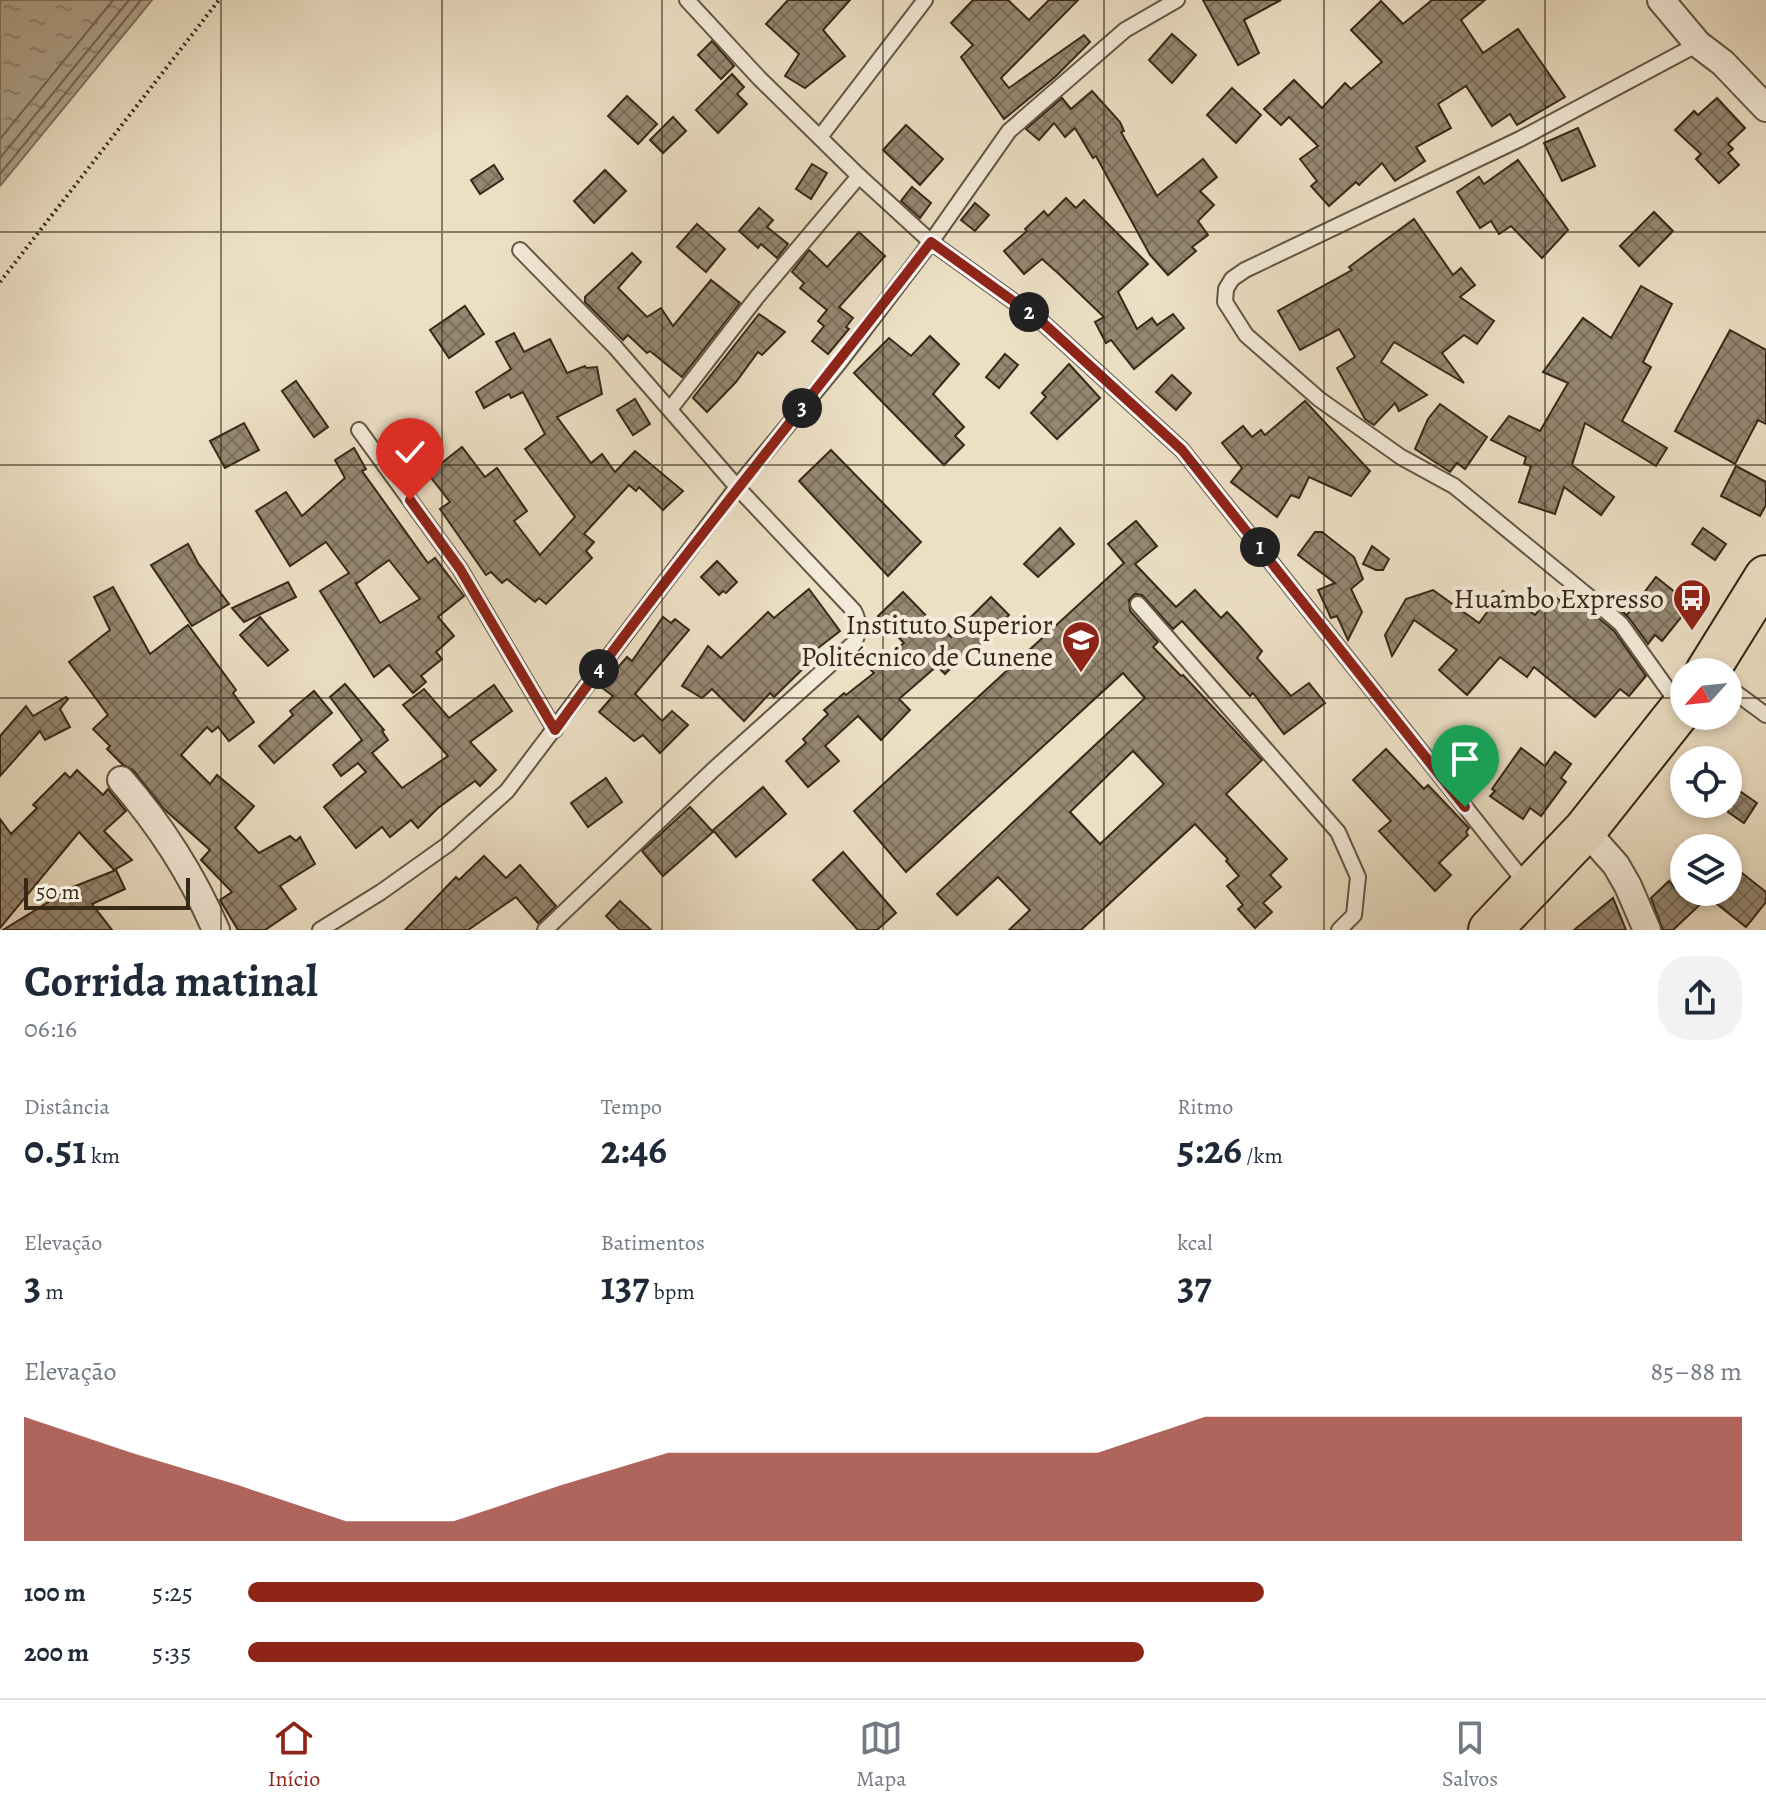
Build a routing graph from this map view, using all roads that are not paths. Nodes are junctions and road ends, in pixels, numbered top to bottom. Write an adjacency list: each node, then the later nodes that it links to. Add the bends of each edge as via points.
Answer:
1 (687, 0): 7 (lane)
2 (925, 0): 7 (lane)
3 (1177, 0): 9 (lane, via 1125,30 1014,126)
4 (1661, 0): 5 (street)
5 (1698, 44): 6 (street); 17 (lane, via 1520,139 1245,270 1232,279 1225,302 1246,335 1319,399 1401,457 1454,486 1621,624)
6 (1766, 108)
7 (820, 137): 8 (lane)
8 (859, 176): 9 (lane); 11 (lane)
9 (931, 242): 13 (lane); 24 (lane, via 1032,314 1182,450)
10 (520, 250): 11 (lane)
11 (671, 408): 13 (lane)
12 (359, 430): 21 (lane, via 460,569)
13 (737, 487): 21 (lane); 27 (lane, via 854,611 859,632 854,643)
14 (1766, 577): 16 (main road)
15 (1138, 604): 28 (lane, via 1338,832 1358,877 1354,915)
16 (1716, 658)
17 (1670, 689)
18 (1742, 697): 19 (lane)
19 (1766, 715)
20 (1670, 722): 23 (main road)
21 (555, 730): 26 (lane, via 507,791 447,845)
22 (121, 780): 25 (street, via 174,848)
23 (1585, 830): 24 (main road); 30 (street, via 1616,865)
24 (1530, 888): 29 (main road)
25 (216, 930)
26 (320, 930)
27 (545, 930)
28 (1339, 930)
29 (1490, 930)
30 (1647, 930)

